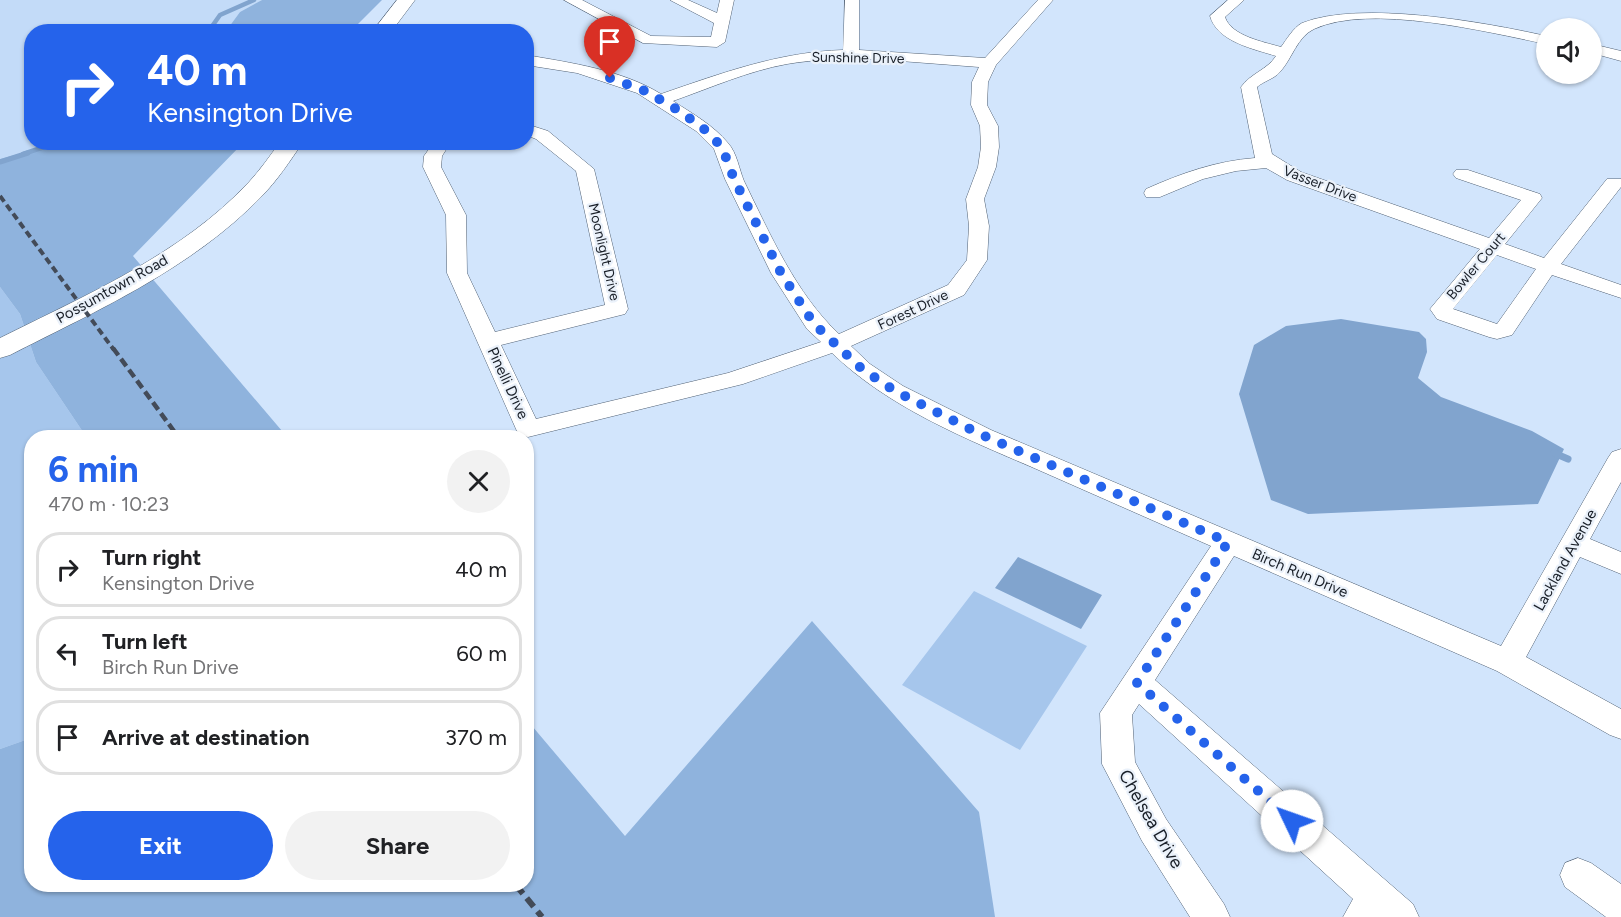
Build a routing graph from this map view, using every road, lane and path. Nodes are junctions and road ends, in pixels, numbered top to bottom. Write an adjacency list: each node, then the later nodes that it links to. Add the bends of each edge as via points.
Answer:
1 (406, 0): 10 (main road)
2 (571, 0): 8 (street, via 648,40 717,42)
3 (678, 0): 8 (street)
4 (727, 0): 8 (street)
5 (852, 0): 17 (street)
6 (1046, 0): 19 (street, Forest Drive)
7 (1237, 0): 16 (street, via 1217,16 1219,23 1251,44)
8 (722, 21)
9 (1528, 23): 11 (street)
10 (387, 24)
11 (1536, 25)
12 (1536, 38): 16 (street, Vasser Drive, via 1451,20 1382,14 1338,18 1308,26)
13 (1602, 41): 15 (street)
14 (1602, 49): 15 (street)
15 (1619, 49)
16 (1284, 53): 24 (street, Vasser Drive, via 1272,71 1255,79 1249,87 1263,156)
17 (851, 55): 19 (street, Sunshine Drive); 20 (street, Sunshine Drive, via 804,57 768,64)
18 (534, 61): 20 (street, Birch Run Drive, via 580,69)
19 (989, 63): 32 (street, Forest Drive, via 980,82 979,105 989,126 990,147 975,199 979,226 976,260 956,290)
20 (661, 100): 32 (street, Birch Run Drive, via 702,127 722,147 781,273 814,324)
21 (534, 132): 31 (street, Moonlight Drive, via 585,169 618,309)
22 (286, 150): 33 (main road, Possumtown Road, via 253,192 206,233 149,273)
23 (437, 150): 31 (street, Pinelli Drive, via 432,167 456,215 457,273)
24 (1269, 162): 27 (street, via 1198,172); 28 (street, Vasser Drive, via 1294,176)
25 (1462, 174): 28 (street, Bowler Court, via 1533,198)
26 (1614, 183): 29 (street, Bowler Court)
27 (1153, 194)
28 (1492, 247): 29 (street, Vasser Drive); 29 (street, Bowler Court, via 1441,307 1443,312 1490,331 1502,331)
29 (1548, 266): 30 (street, Vasser Drive)
30 (1621, 292)
31 (488, 340): 32 (street, Pinelli Drive, via 528,429 735,379)
32 (836, 344): 35 (street, Birch Run Drive, via 862,369 895,391 972,431)
33 (0, 349)
34 (1621, 458): 36 (street, Lackland Avenue)
35 (1228, 542): 38 (street, Birch Run Drive); 39 (street, Chelsea Drive)
36 (1574, 543): 37 (street); 38 (street, Lackland Avenue)
37 (1621, 564)
38 (1508, 662): 40 (street, Birch Run Drive)
39 (1137, 683): 43 (street); 44 (street, Chelsea Drive, via 1116,713 1119,764 1154,830)
40 (1621, 725)
41 (1578, 874): 42 (street)
42 (1621, 906)
43 (1380, 910)
44 (1211, 917)

